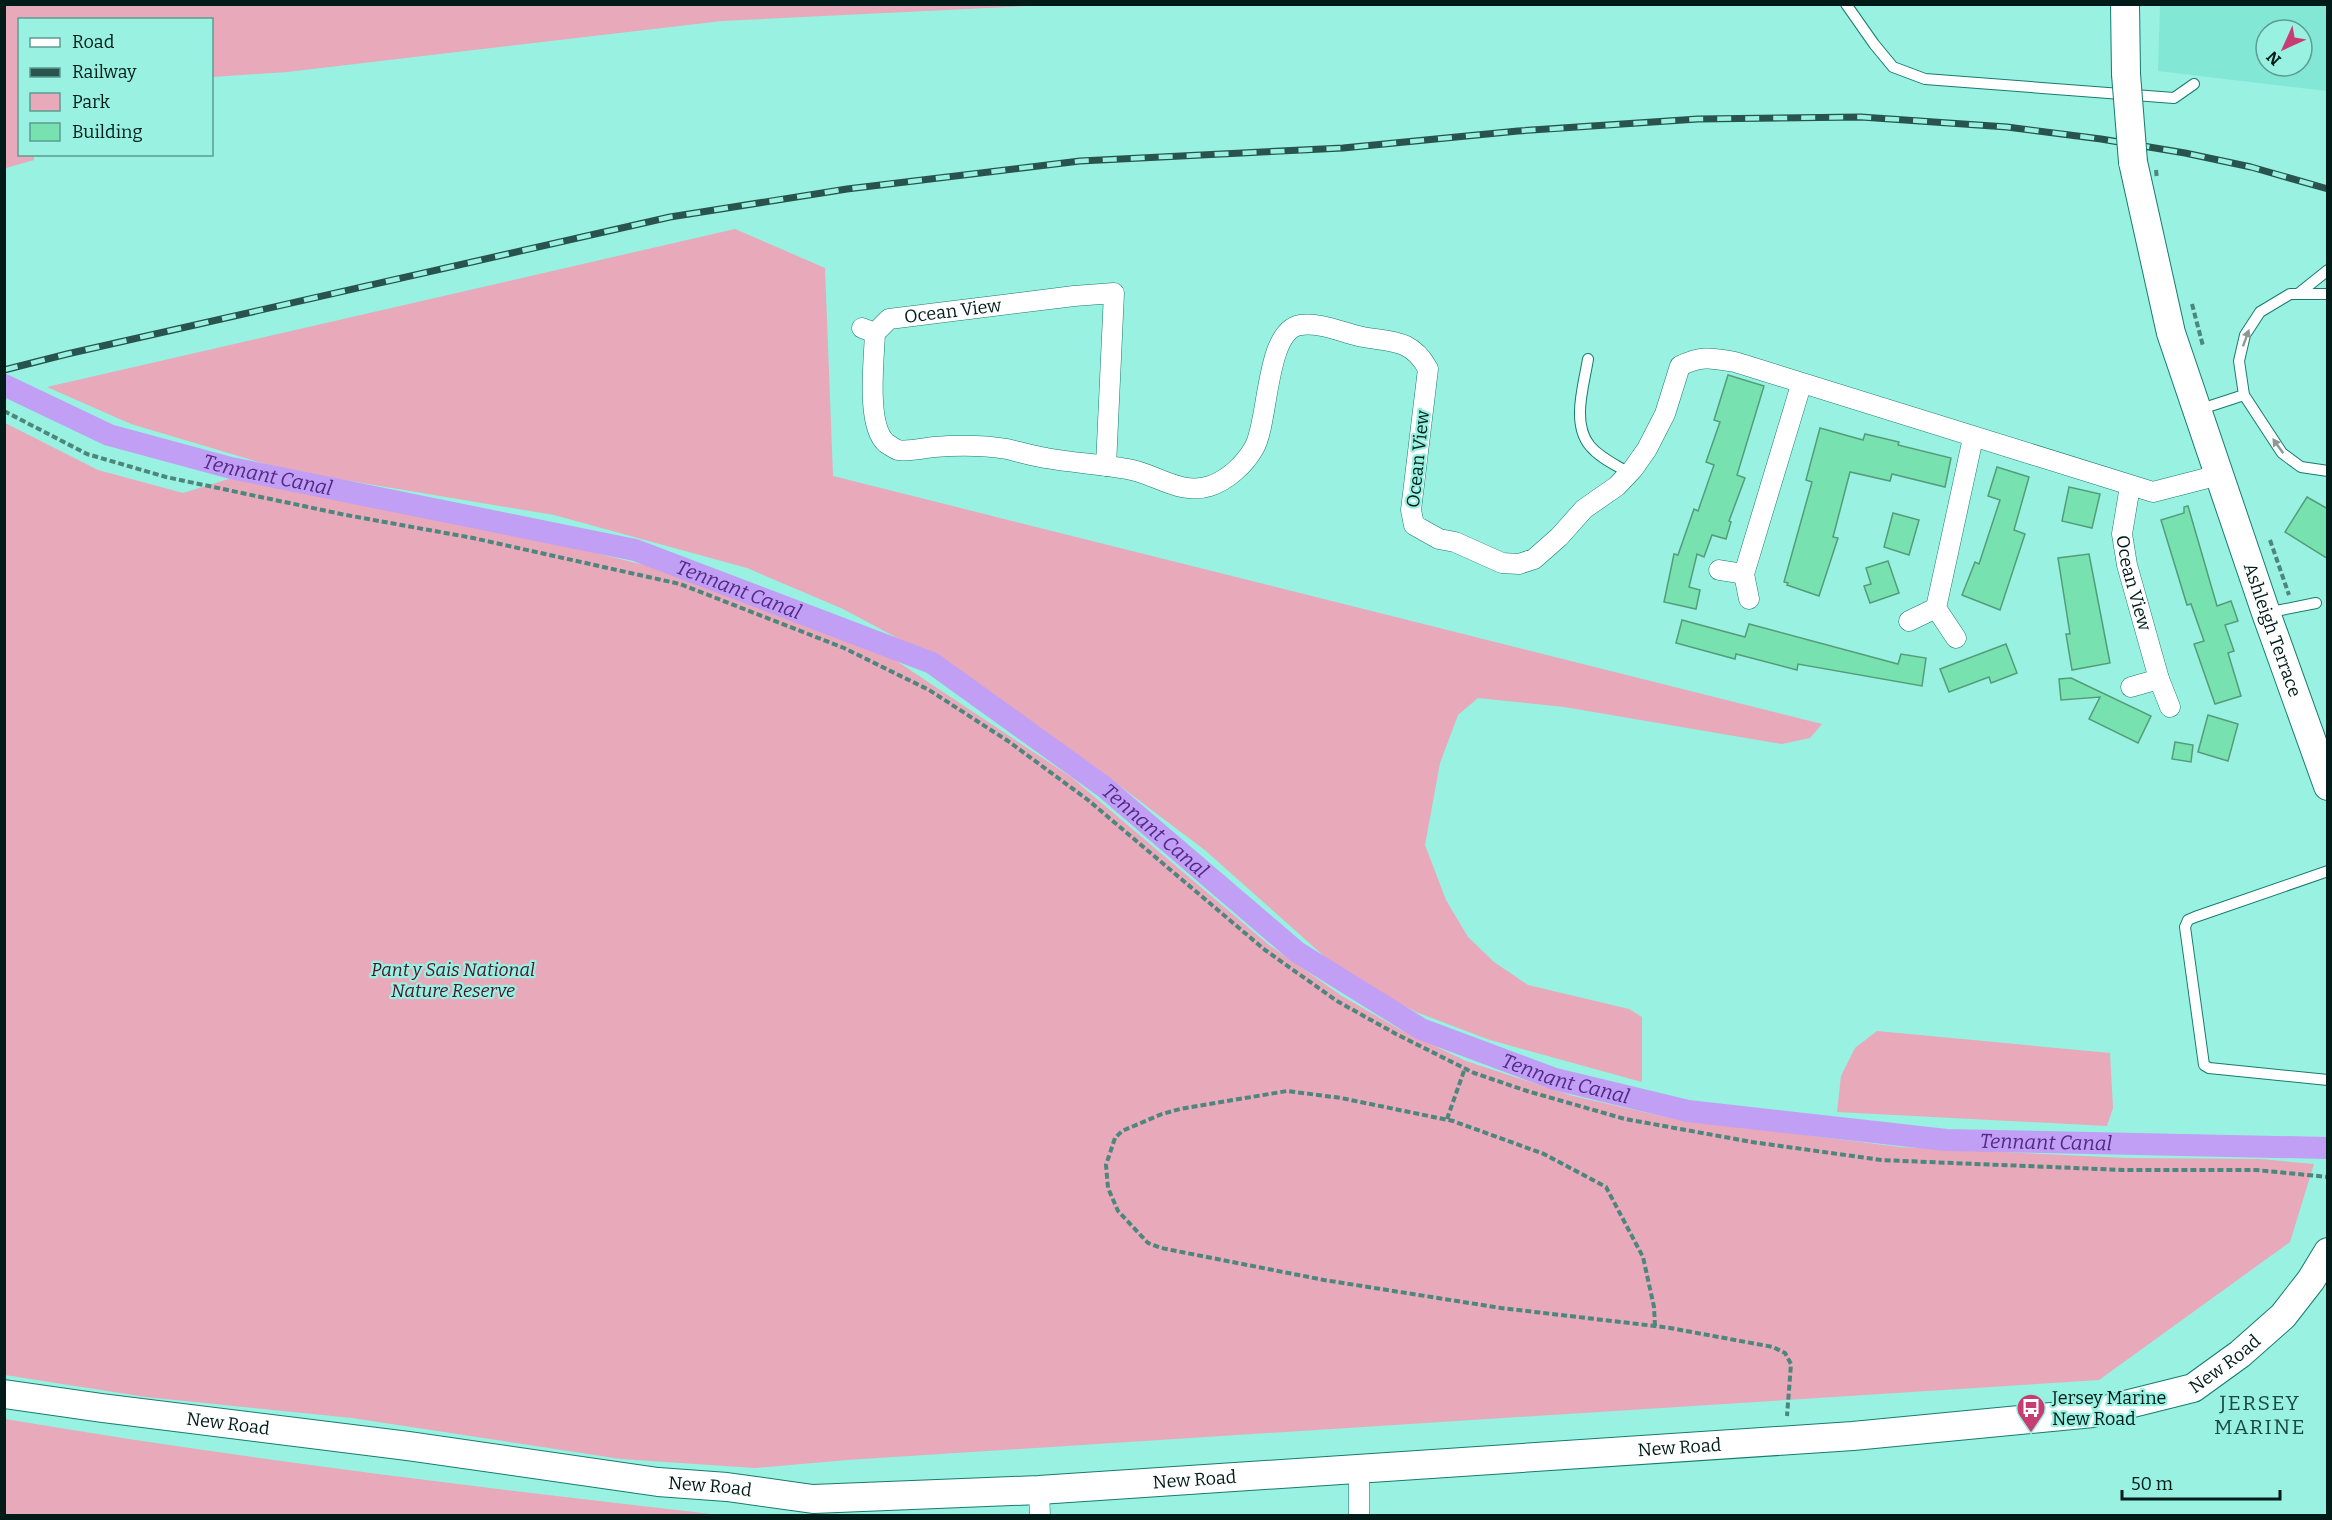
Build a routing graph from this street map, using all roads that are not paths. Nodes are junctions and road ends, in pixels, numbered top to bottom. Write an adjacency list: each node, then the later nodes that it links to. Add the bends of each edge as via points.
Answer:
1 (1846, 4): 3 (lane, via 1893,67 1925,79 2174,98)
2 (2124, 4): 10 (main road, Ashleigh Terrace, bridge, via 2133,162 2171,333)
3 (2194, 84)
4 (2328, 270): 5 (lane)
5 (2298, 294): 6 (lane); 9 (lane, one-way to 5, via 2239,362 2245,335 2260,312 2290,294)
6 (2328, 294)
7 (1588, 359): 14 (lane, via 1580,410 1585,438 1591,447)
8 (1801, 385): 11 (street, Ocean View); 14 (street, Ocean View, via 1708,357 1680,366 1665,414); 18 (street)
9 (2244, 395): 10 (lane); 13 (lane, one-way to 9, via 2301,467 2282,453)
10 (2198, 410): 15 (main road, Ashleigh Terrace)
11 (1973, 438): 16 (street, Ocean View); 21 (street)
12 (1106, 466): 12 (street, Ocean View, via 1005,449 957,445 898,450 886,444 873,415 868,331 889,319 1114,293); 14 (street, Ocean View, via 1130,469 1191,488 1210,486 1228,476 1256,446 1278,348 1286,333 1299,325 1397,342 1421,356 1428,369 1411,510 1414,525 1439,539 1502,563 1519,564 1534,559 1584,509)
13 (2328, 471)
14 (1629, 473)
15 (2219, 475): 16 (street, Ocean View, via 2154,492); 22 (main road, Ashleigh Terrace)
16 (2130, 486): 25 (street, Ocean View, via 2122,534)
17 (1719, 570): 18 (street)
18 (1744, 574): 19 (street)
19 (1749, 599)
20 (2316, 603): 22 (lane)
21 (1936, 608): 23 (street); 24 (street)
22 (2266, 613): 28 (main road, Ashleigh Terrace)
23 (1909, 621)
24 (1956, 638)
25 (2159, 679): 26 (street); 27 (street, Ocean View)
26 (2131, 687)
27 (2170, 707)
28 (2328, 786)
29 (2328, 871): 30 (lane, via 2195,917 2188,920 2186,927 2204,1065)
30 (2328, 1080)
31 (2328, 1252): 33 (main road, New Road, via 2283,1316 2193,1388 2093,1413 1784,1441)
32 (4, 1394): 34 (main road, New Road, via 658,1482 813,1498)
33 (1359, 1470): 34 (main road, New Road); 35 (street)
34 (1040, 1503)
35 (1359, 1515)

